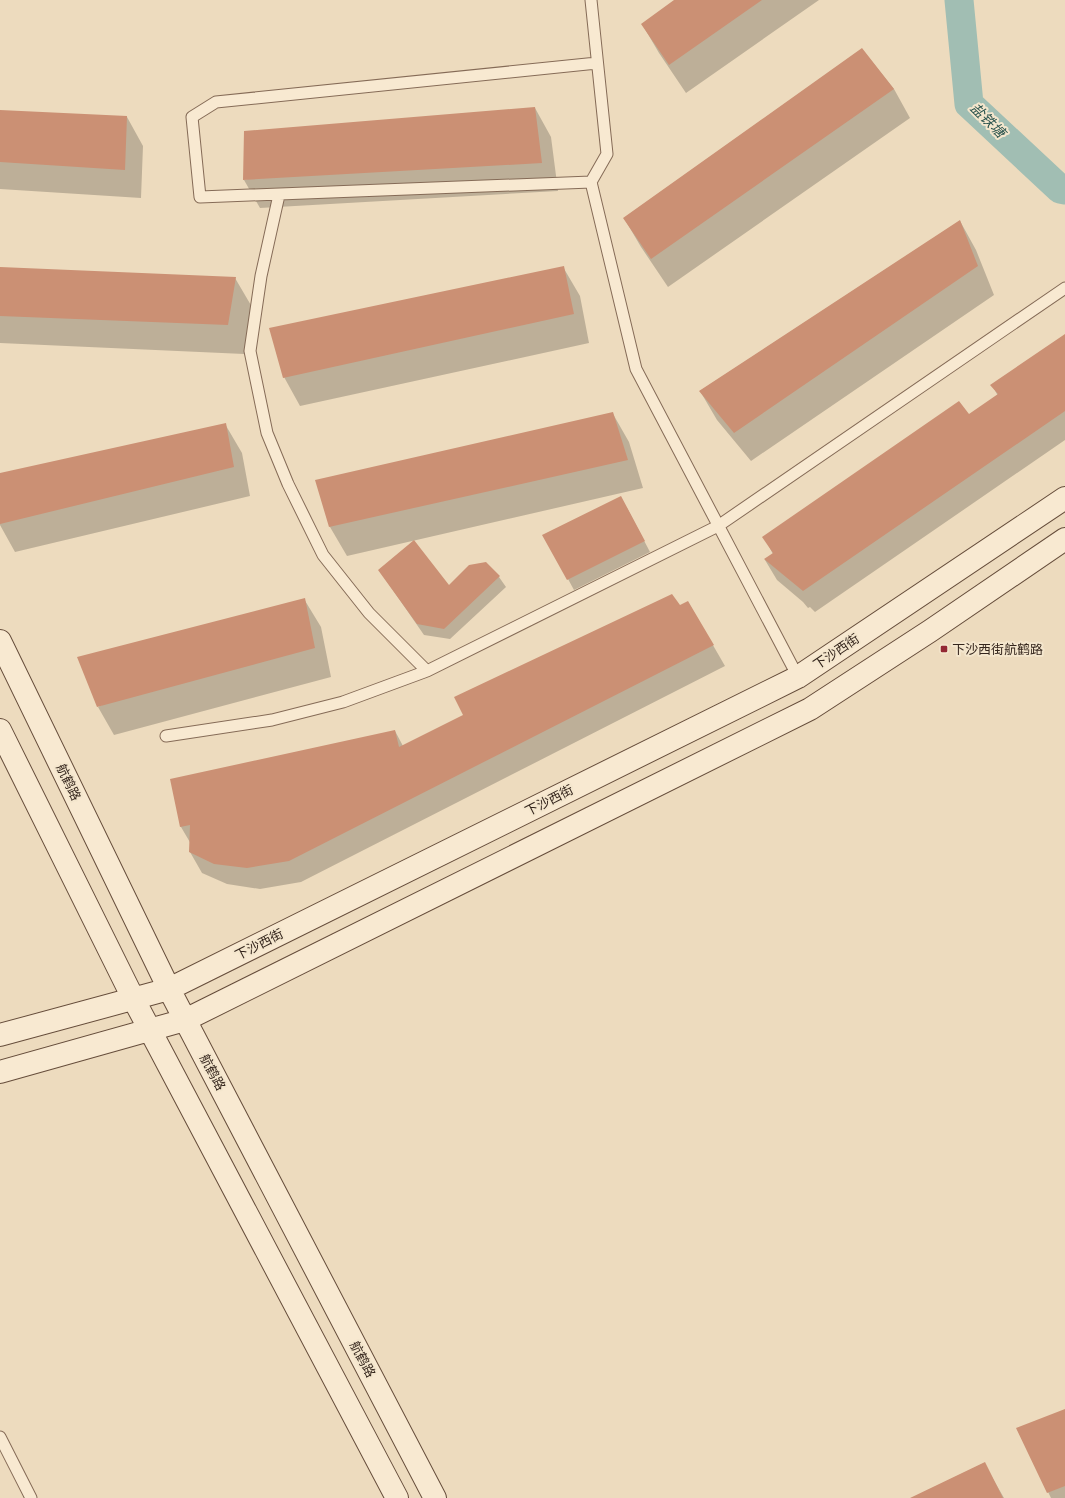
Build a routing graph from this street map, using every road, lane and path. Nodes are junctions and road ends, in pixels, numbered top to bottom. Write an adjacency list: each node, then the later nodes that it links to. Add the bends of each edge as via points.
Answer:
1 (591, 0): 2 (lane)
2 (597, 63): 3 (lane, via 607,154); 4 (lane, via 216,102 192,118 200,197)
3 (591, 182): 4 (lane); 7 (lane, via 636,369)
4 (279, 194): 10 (lane, via 261,276 250,351 267,433 288,484 323,555 369,613)
5 (1065, 288): 7 (lane)
6 (1065, 498): 11 (street, 下沙西街)
7 (718, 526): 10 (lane); 11 (lane)
8 (1065, 538): 16 (street, via 930,631 810,709)
9 (0, 641): 14 (street, 航鹤路)
10 (427, 671): 13 (lane, via 343,702 272,720)
11 (798, 677): 14 (street, 下沙西街)
12 (0, 730): 15 (street)
13 (166, 736)
14 (169, 989): 15 (street, 下沙西街); 16 (street, 航鹤路)
15 (133, 998): 17 (street); 18 (street, 下沙西街)
16 (185, 1020): 17 (street); 23 (street, 航鹤路)
17 (150, 1030): 19 (street); 22 (street)
18 (0, 1035)
19 (0, 1072)
20 (0, 1437): 21 (lane)
21 (31, 1498)
22 (397, 1498)
23 (435, 1498)

